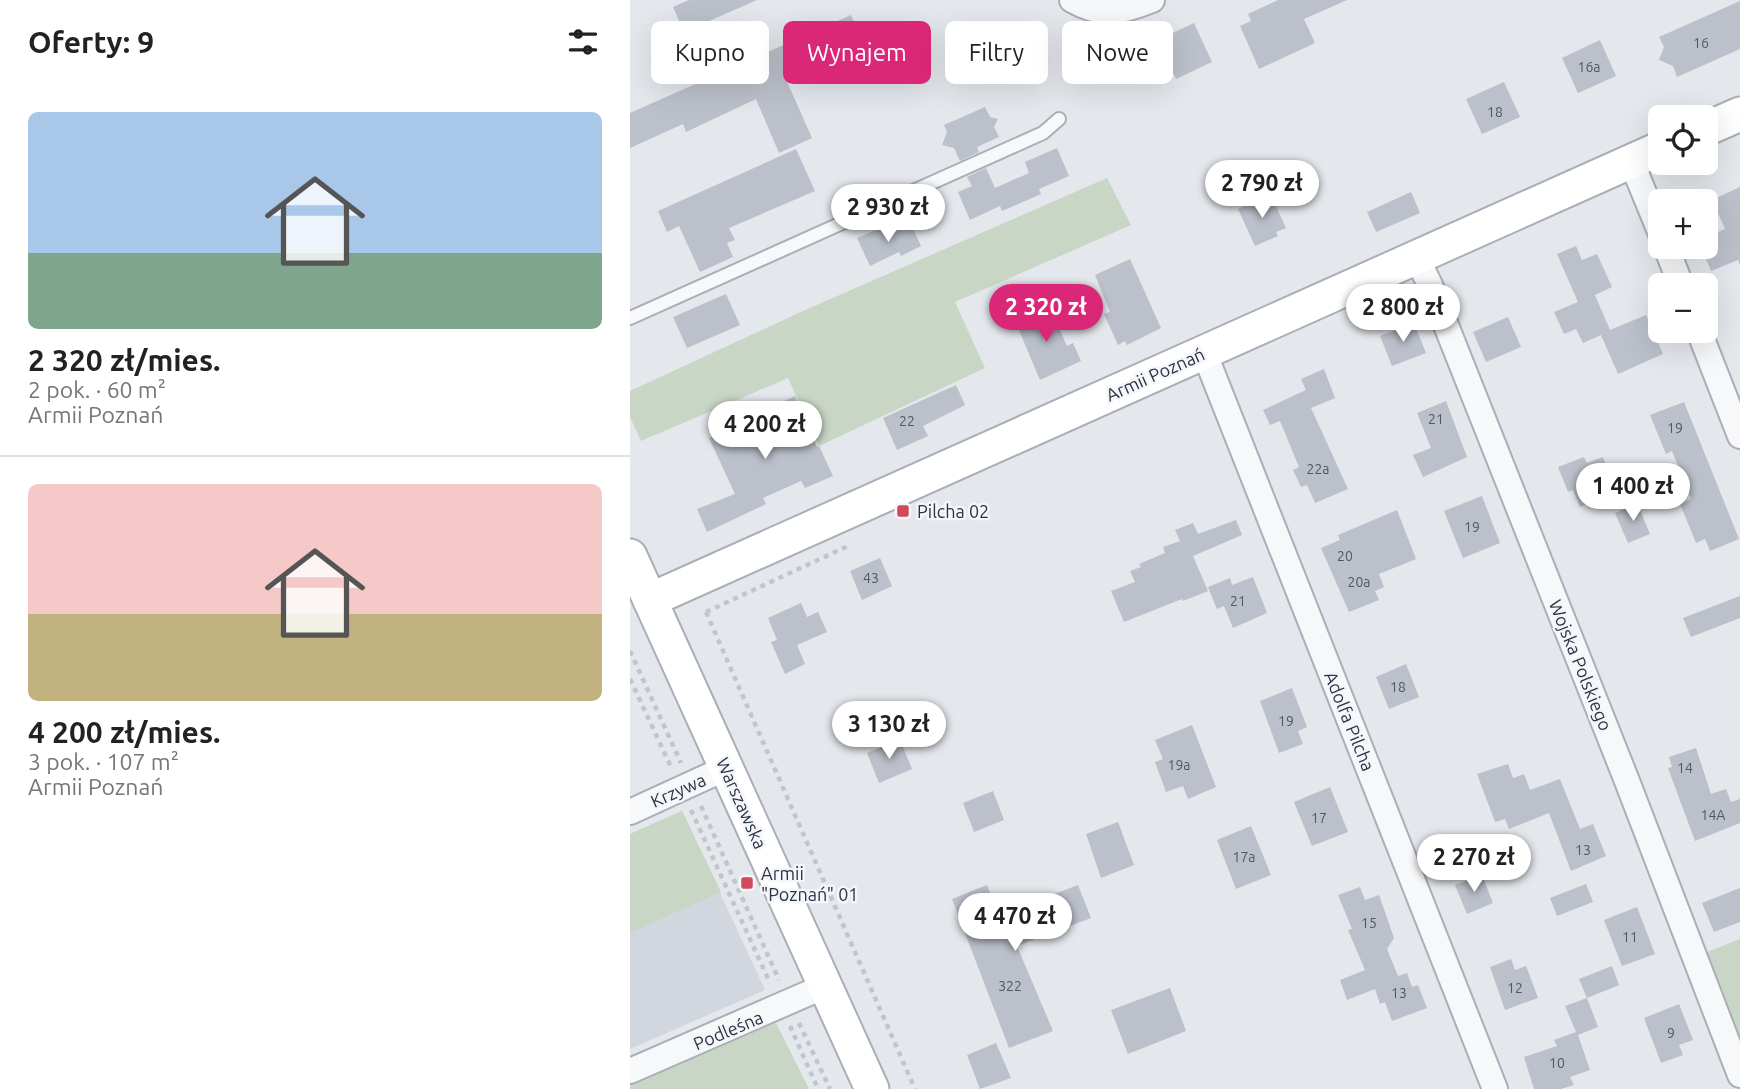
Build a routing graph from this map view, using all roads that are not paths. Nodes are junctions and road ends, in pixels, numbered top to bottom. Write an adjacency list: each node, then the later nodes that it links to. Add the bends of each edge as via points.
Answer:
1 (1152, 0): 2 (street, via 1125,11 1087,8)
2 (1072, 12)
3 (1740, 114): 5 (street)
4 (1059, 119): 10 (lane, via 1043,133)
5 (1718, 124)
6 (1648, 154): 7 (street, Armii Poznań)
7 (1631, 161): 8 (street); 9 (street, Armii Poznań)
8 (1648, 202)
9 (1417, 258): 12 (street, Armii Poznań); 20 (street, Wojska Polskiego)
10 (630, 318)
11 (1704, 343): 13 (street)
12 (1204, 352): 15 (street, Armii Poznań); 22 (street, Adolfa Pilcha)
13 (1740, 436)
14 (630, 556): 15 (street, Warszawska)
15 (650, 600): 16 (street, Warszawska)
16 (726, 768): 17 (street, Krzywa); 18 (street, Warszawska)
17 (630, 812)
18 (825, 986): 19 (street, Podleśna); 21 (street, Warszawska)
19 (630, 1072)
20 (1740, 1075)
21 (872, 1089)
22 (1495, 1089)

